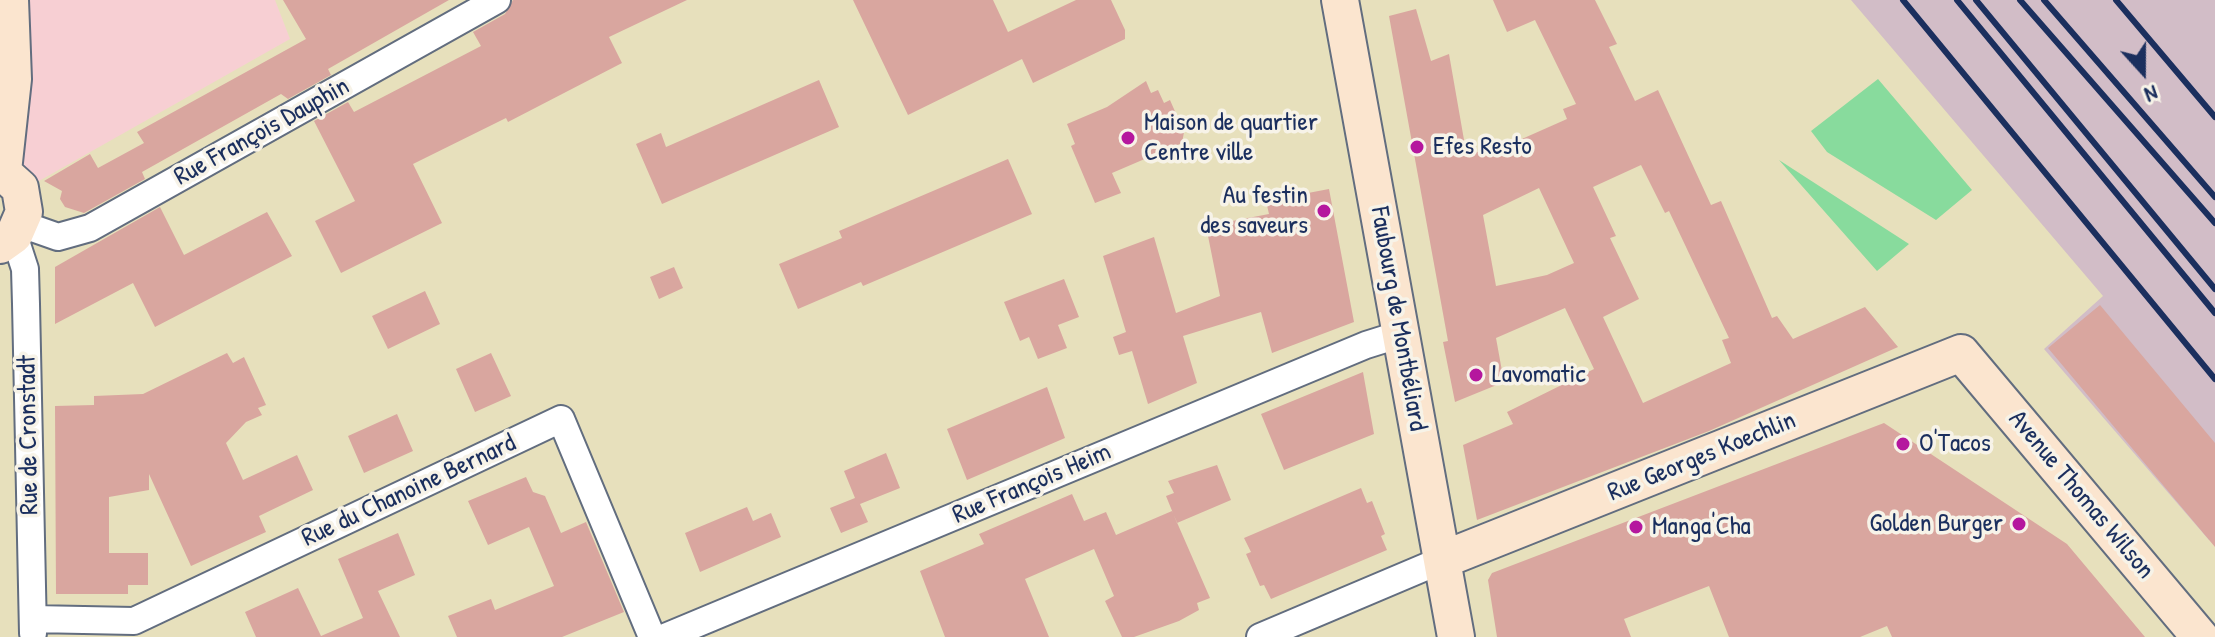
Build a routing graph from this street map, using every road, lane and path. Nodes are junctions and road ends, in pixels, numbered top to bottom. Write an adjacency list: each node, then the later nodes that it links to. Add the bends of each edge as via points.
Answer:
1 (10, 0): 4 (street, via 13,79)
2 (497, 0): 5 (street, Rue François Dauphin, via 90,228 58,237)
3 (1340, 0): 6 (street, Faubourg de Montbéliard)
4 (1, 171): 5 (street, via 20,188 24,212)
5 (12, 235): 9 (street, Rue de Cronstadt, via 25,269)
6 (1401, 334): 8 (street, Faubourg de Montbéliard); 11 (street, Rue François Heim)
7 (1961, 353): 8 (street, Rue Georges Koechlin); 14 (street, Avenue Thomas Wilson)
8 (1442, 560): 12 (street); 13 (street, Faubourg de Montbéliard)
9 (33, 628): 10 (street, Rue du Chanoine Bernard, via 134,621 561,419)
10 (652, 637)
11 (665, 637)
12 (1260, 637)
13 (1456, 637)
14 (2200, 637)

